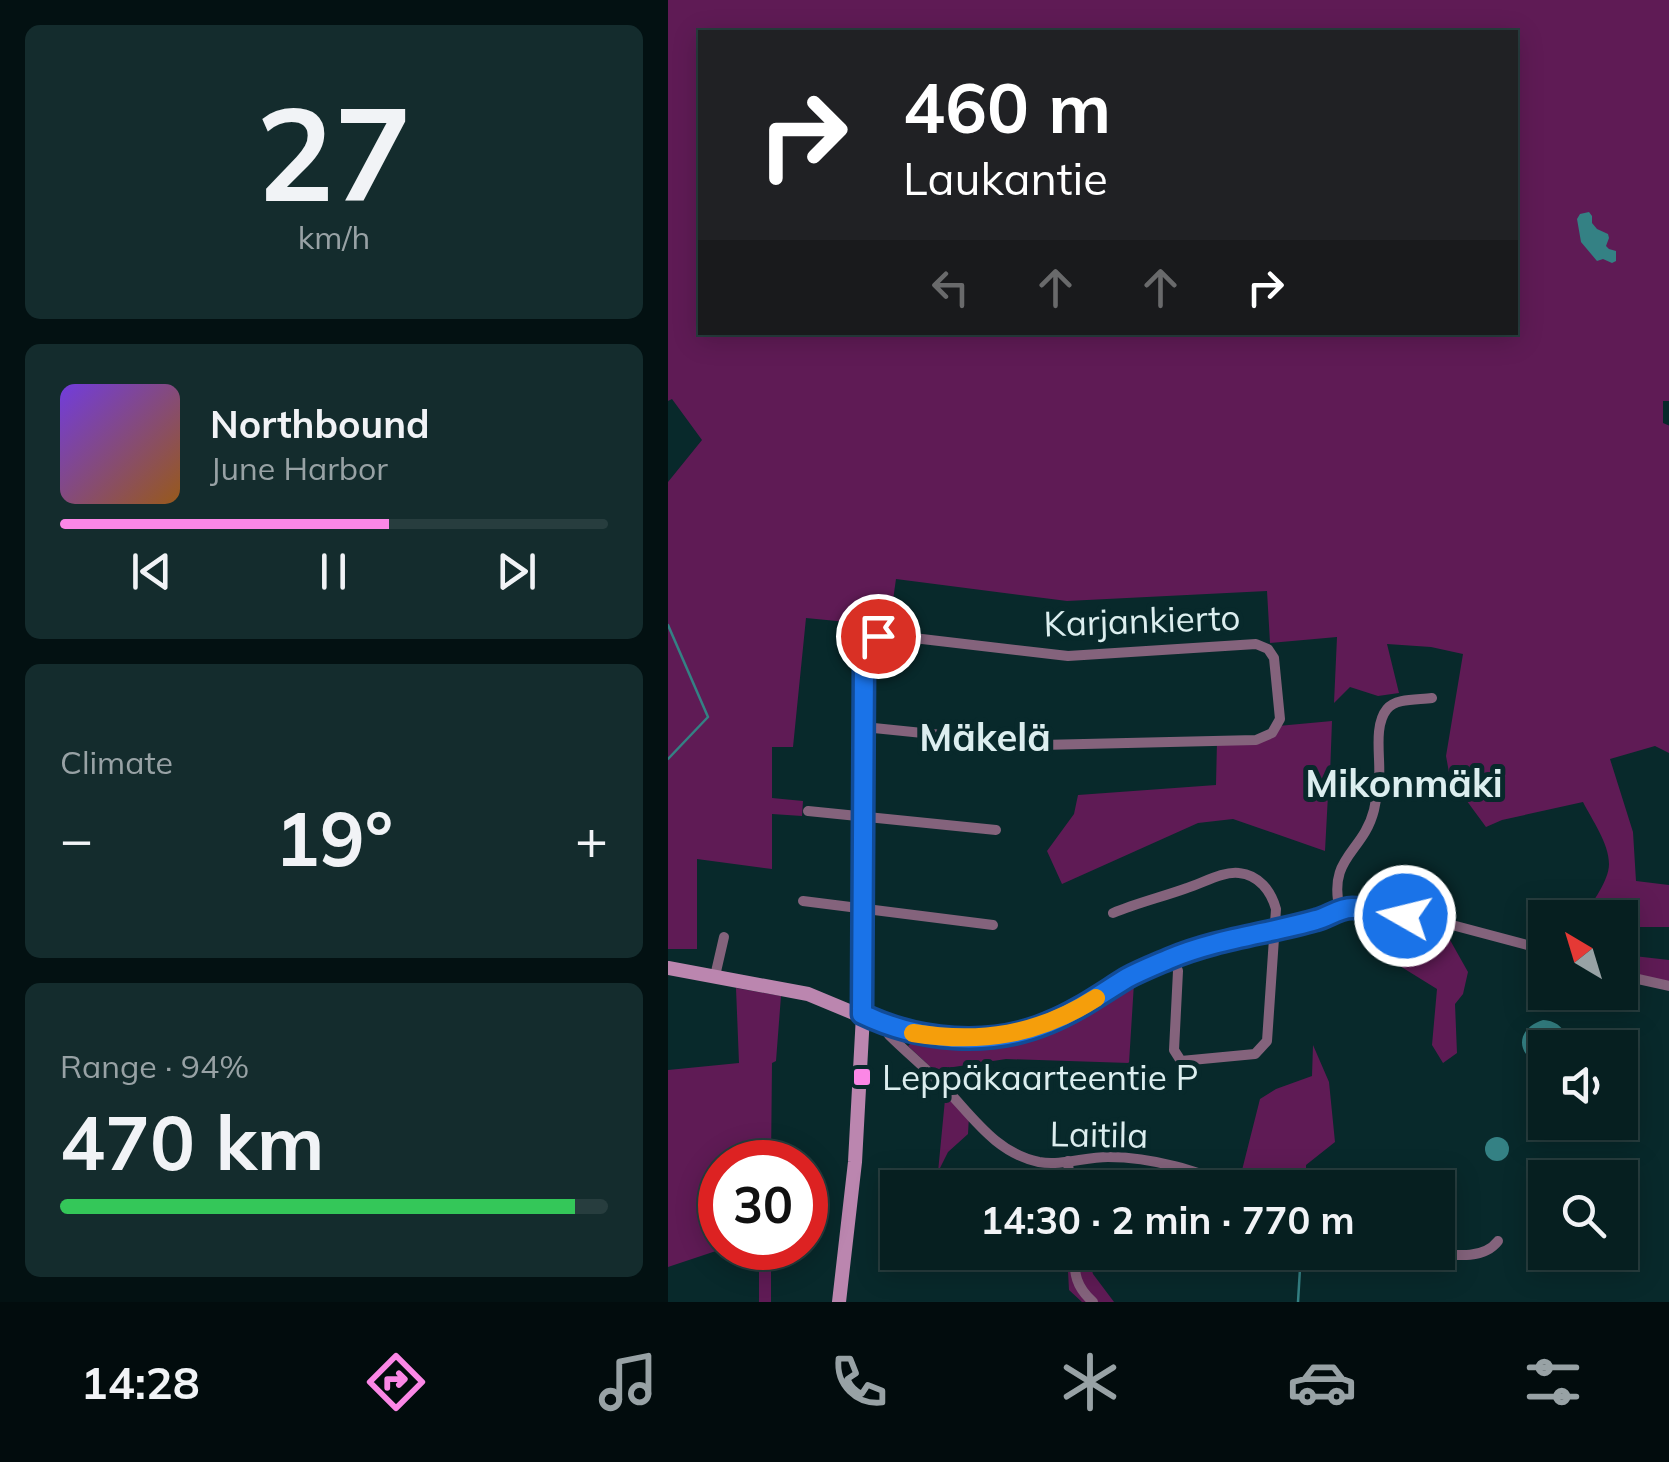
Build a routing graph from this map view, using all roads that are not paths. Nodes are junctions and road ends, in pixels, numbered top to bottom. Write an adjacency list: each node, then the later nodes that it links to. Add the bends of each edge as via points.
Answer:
1 (1432, 698): 8 (street, via 1396,702 1385,711 1374,808 1340,870)
2 (864, 727): 2 (street, Karjankierto, via 864,662 870,642 888,635 1068,656 1256,644 1274,658 1280,719 1272,733 1256,740 1041,745); 4 (street)
3 (808, 811): 4 (street)
4 (864, 815): 5 (street); 7 (street)
5 (996, 830)
6 (804, 901): 7 (street)
7 (862, 909): 10 (street); 19 (street)
8 (1340, 911): 11 (street); 13 (street, via 1437,921)
9 (1113, 913): 11 (street, via 1242,873 1272,896)
10 (994, 925)
11 (1274, 930): 14 (street); 14 (street, via 1267,1041 1255,1054 1181,1061 1174,1050)
12 (724, 937): 16 (street)
13 (1528, 945)
14 (1173, 957): 20 (street, via 1028,1030 939,1037)
15 (668, 968): 16 (street)
16 (716, 976): 19 (street, via 808,994)
17 (1638, 979): 18 (street)
18 (1670, 986)
19 (862, 1014): 20 (street); 27 (street)
20 (886, 1026): 21 (street, Laitila, via 988,1136 1038,1162)
21 (1068, 1161): 22 (street); 23 (street, Laitila, via 1137,1158)
22 (1069, 1170)
23 (1191, 1170)
24 (1498, 1241): 25 (street, via 1471,1255)
25 (1455, 1254)
26 (1074, 1270): 28 (street, via 1079,1289)
27 (839, 1302)
28 (1093, 1302)

